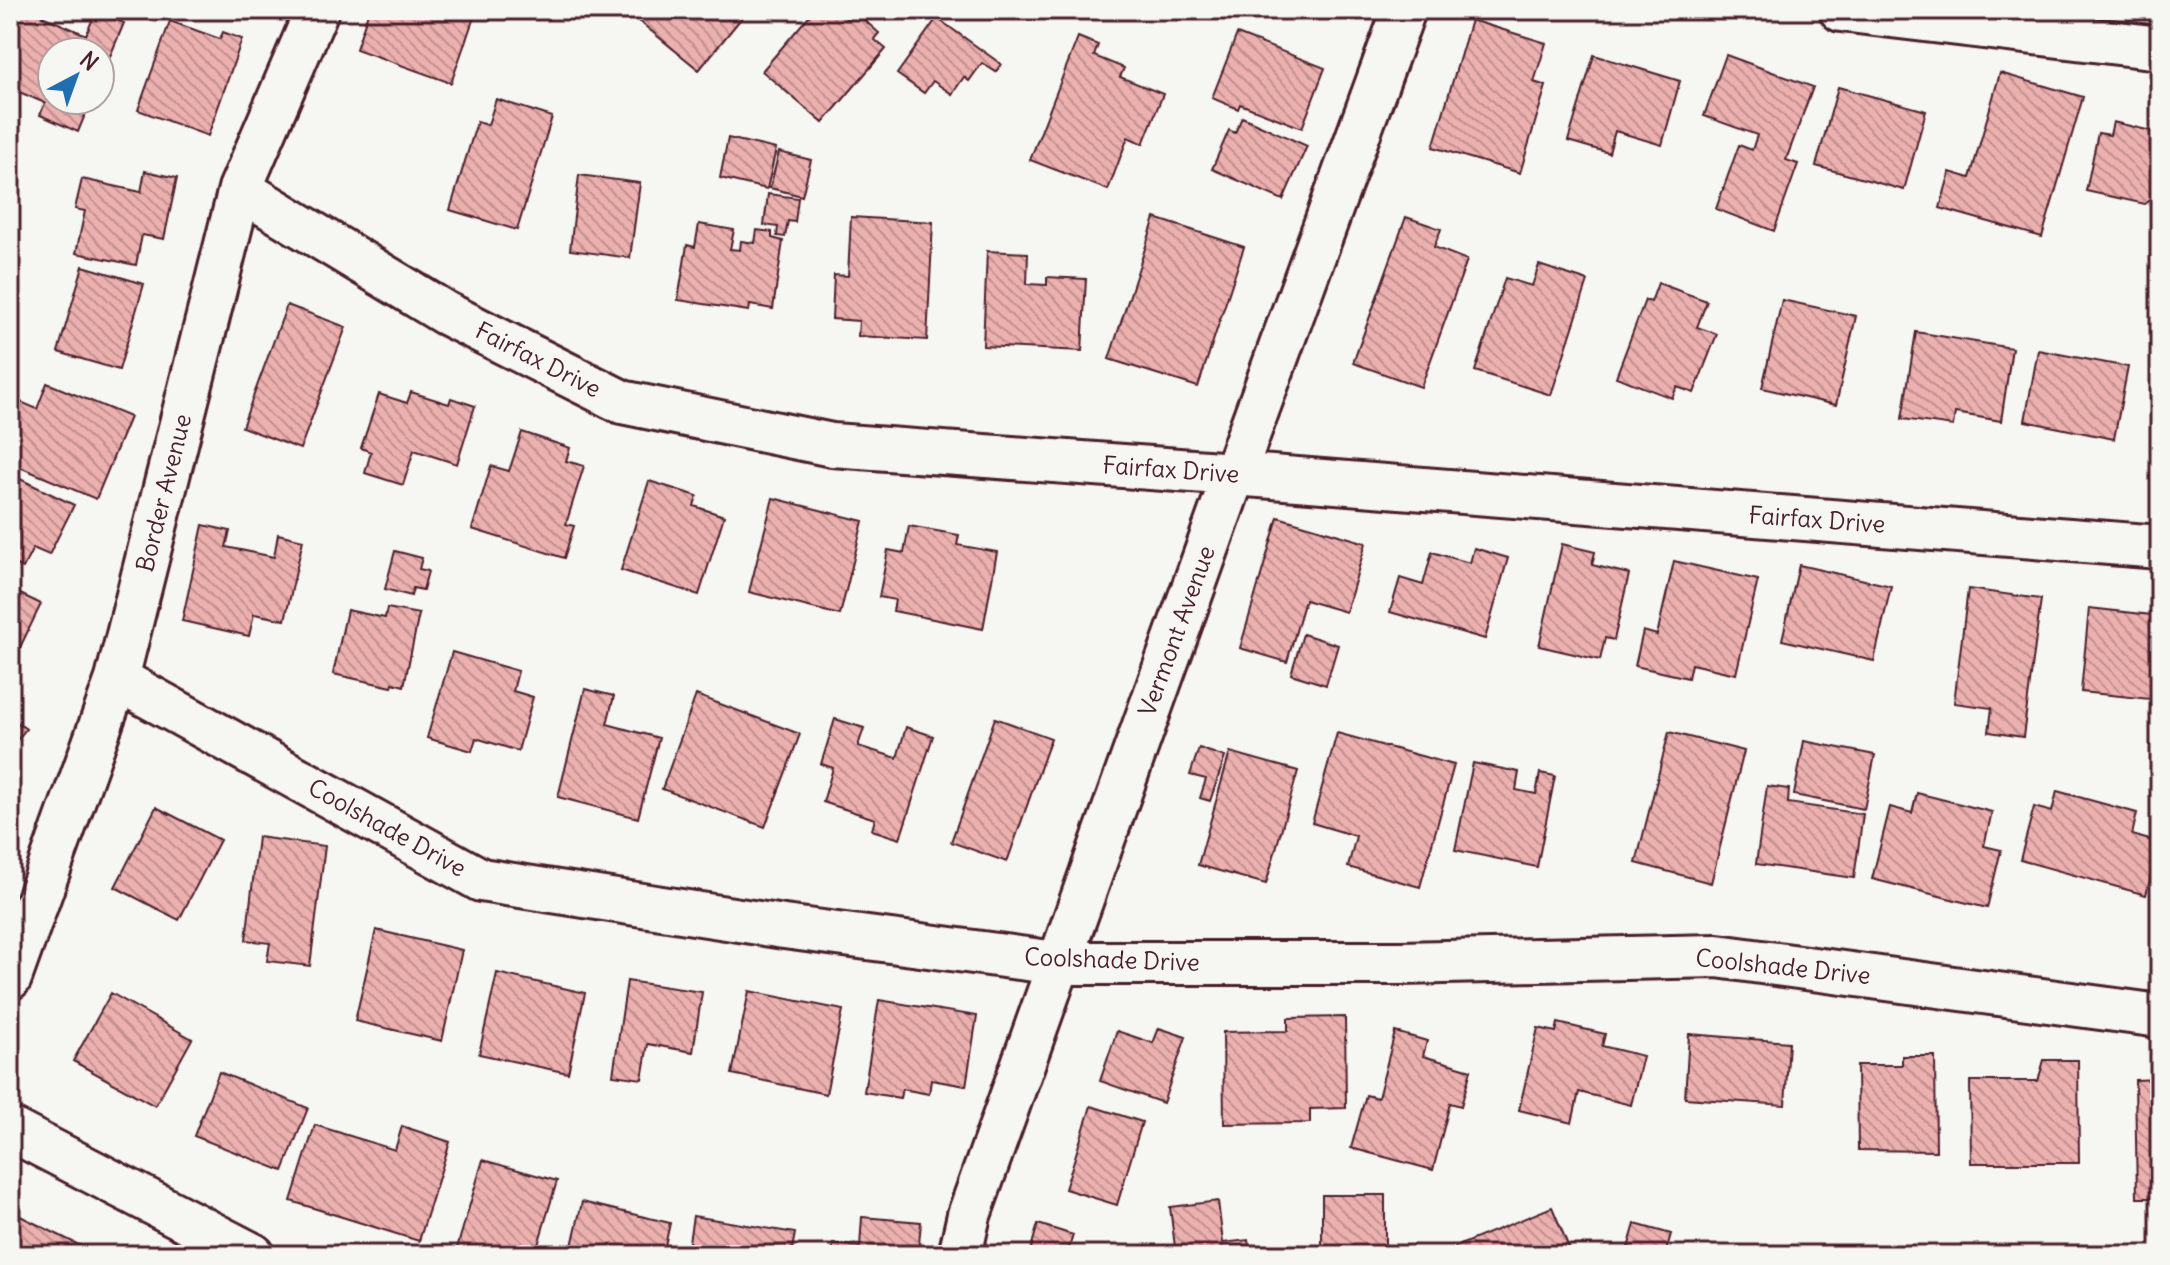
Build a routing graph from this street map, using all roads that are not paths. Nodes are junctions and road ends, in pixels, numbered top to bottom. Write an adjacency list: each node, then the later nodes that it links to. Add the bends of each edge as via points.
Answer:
1 (317, 10): 5 (street, Border Avenue)
2 (1404, 10): 6 (street, Vermont Avenue)
3 (1841, 10): 4 (street)
4 (2160, 48)
5 (240, 189): 6 (street, Fairfax Drive, via 445,313 622,402 832,445); 8 (street, Border Avenue)
6 (1234, 474): 7 (street, Fairfax Drive); 9 (street, Vermont Avenue)
7 (2160, 547)
8 (117, 679): 9 (street, Coolshade Drive, via 481,880); 10 (street, Border Avenue)
9 (1057, 963): 11 (street, Coolshade Drive, via 1717,956); 14 (street, Vermont Avenue, via 969,1215)
10 (10, 978)
11 (2160, 1016)
12 (10, 1129): 13 (street)
13 (253, 1255)
14 (960, 1255)

